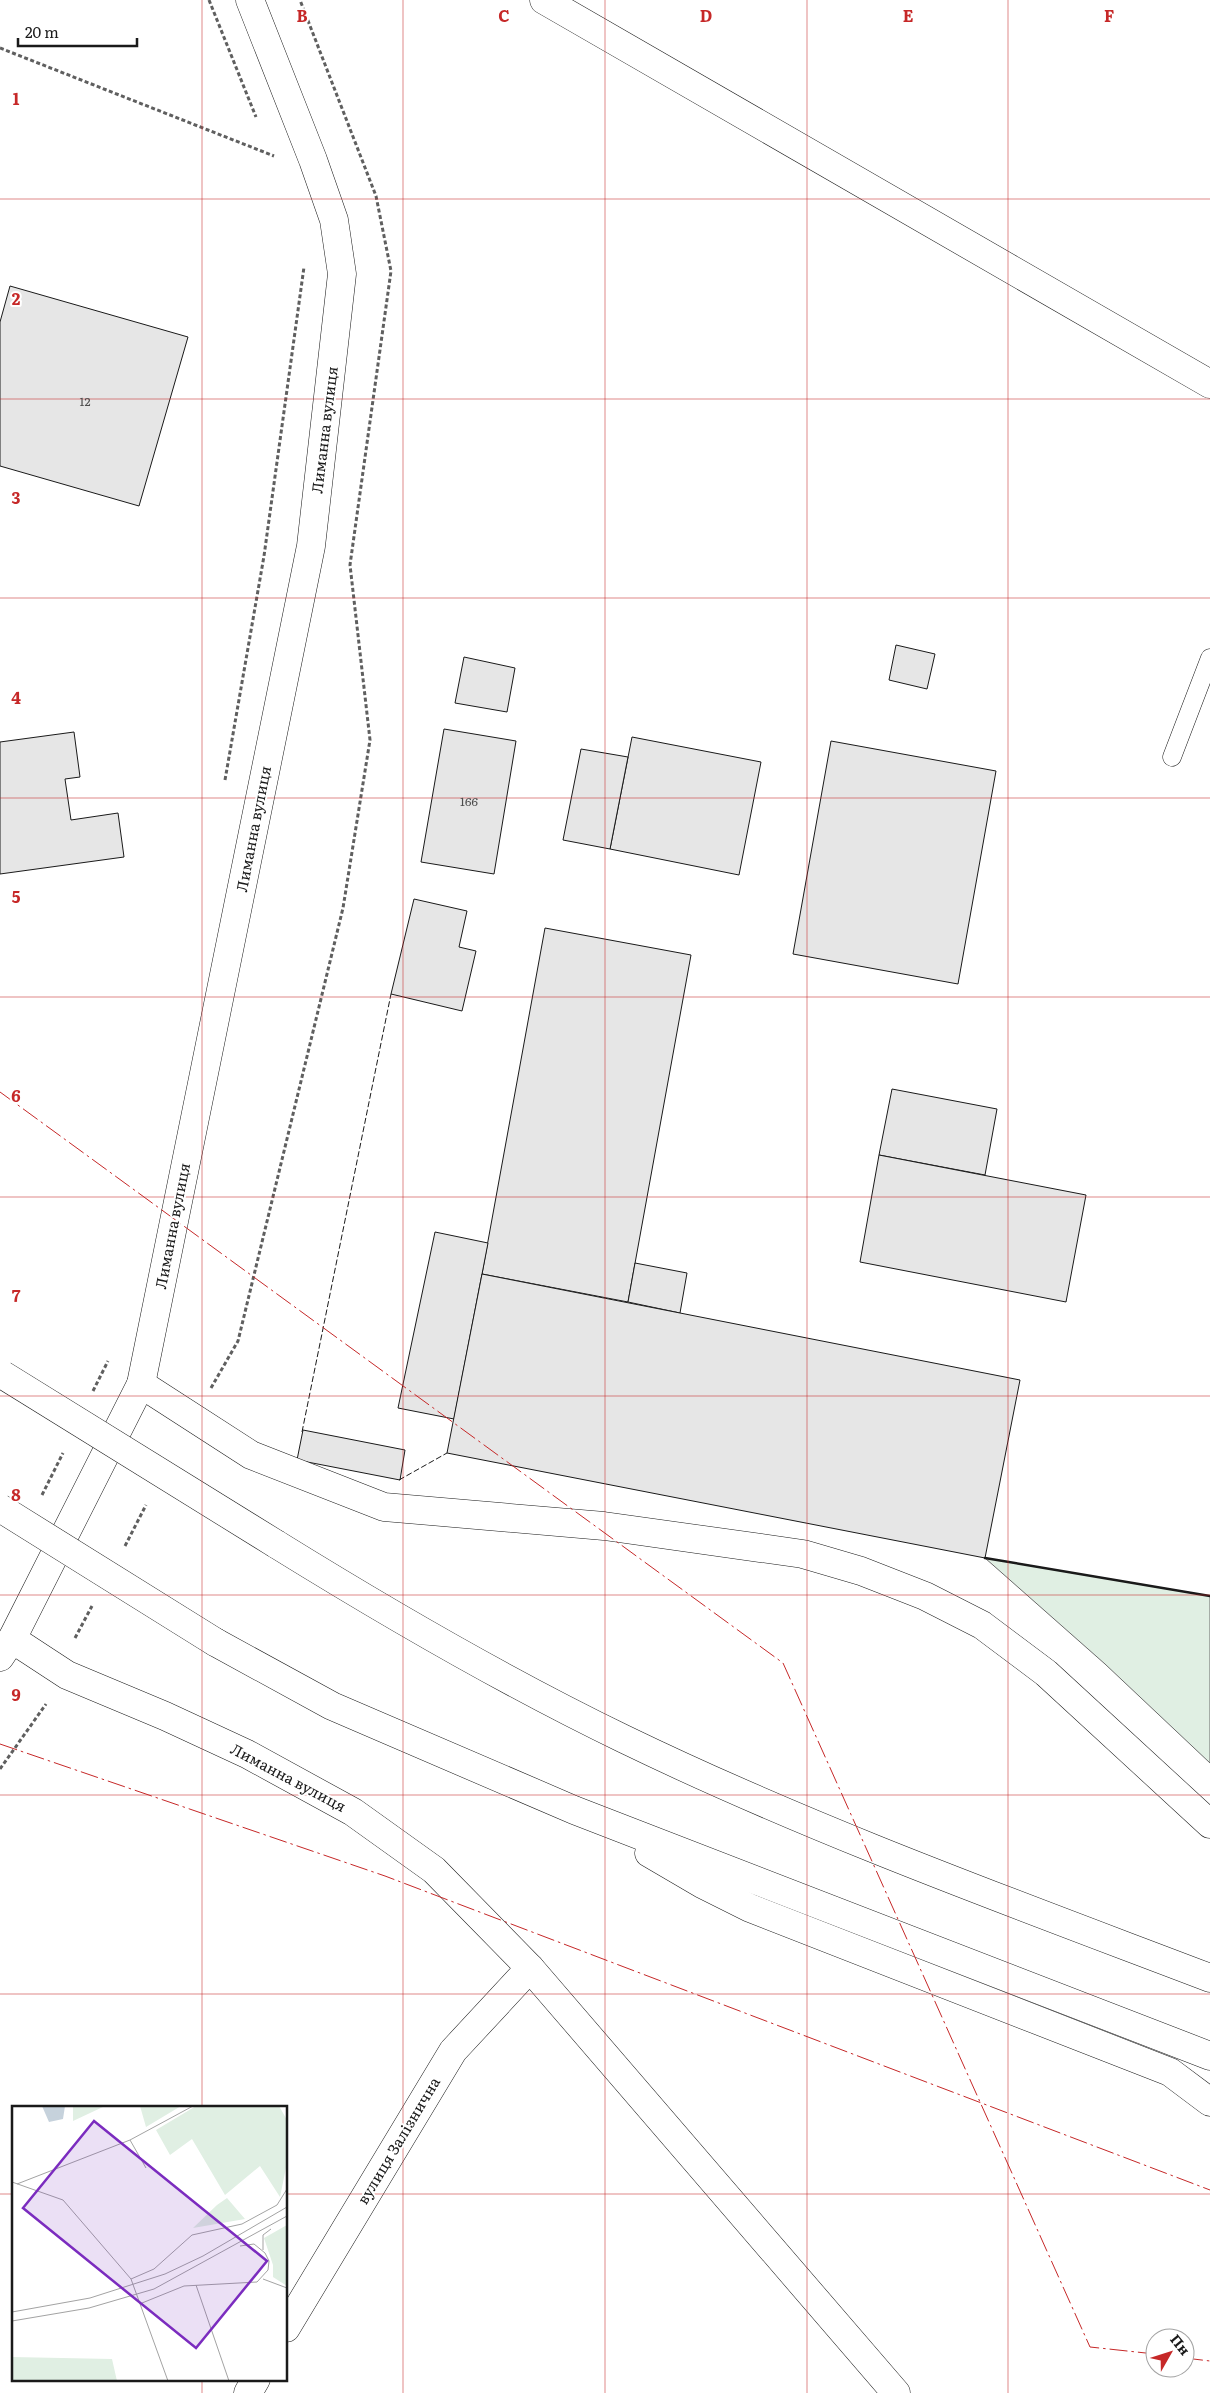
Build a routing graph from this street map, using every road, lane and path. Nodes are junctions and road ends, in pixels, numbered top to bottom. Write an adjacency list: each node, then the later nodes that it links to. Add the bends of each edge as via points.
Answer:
1 (210, 0): 6 (path)
2 (250, 0): 15 (main road, Лиманна вулиця, via 334,220 342,274 311,546)
3 (300, 0): 17 (path, via 376,196 391,271 350,566 370,740 343,908 238,1341)
4 (544, 0): 9 (main road)
5 (0, 48): 7 (path, via 278,158)
6 (260, 124)
7 (274, 149)
8 (304, 263): 12 (path, via 264,556)
9 (1210, 384)
10 (1210, 658): 11 (lane)
11 (1172, 758)
12 (224, 790)
13 (110, 1357): 16 (path)
14 (2, 1374): 30 (main road, bridge, via 411,1627 623,1739 823,1829)
15 (141, 1384): 17 (main road); 25 (main road, Лиманна вулиця)
16 (93, 1393)
17 (193, 1418): 29 (main road, via 251,1455 384,1507 604,1526 803,1554 861,1570 925,1596 982,1625 1046,1673)
18 (66, 1446): 19 (path)
19 (40, 1500)
20 (147, 1504): 22 (path)
21 (0, 1508): 28 (main road, bridge, via 215,1642 332,1706)
22 (124, 1547)
23 (97, 1598): 24 (path)
24 (74, 1641)
25 (6, 1648): 31 (main road, Лиманна вулиця, via 247,1754 353,1812 434,1870)
26 (35, 1719): 27 (path)
27 (0, 1769)
28 (574, 1810): 34 (main road); 35 (main road, via 750,1908 1170,2072)
29 (1210, 1824)
30 (1130, 1947): 32 (main road); 33 (main road)
31 (530, 1968): 36 (main road, вулиця Залізнична, via 453,2051); 39 (main road, Лиманна вулиця)
32 (1210, 1968)
33 (1210, 1978)
34 (1210, 2056)
35 (1210, 2102)
36 (288, 2325)
37 (255, 2380): 38 (main road)
38 (248, 2393)
39 (896, 2393)

